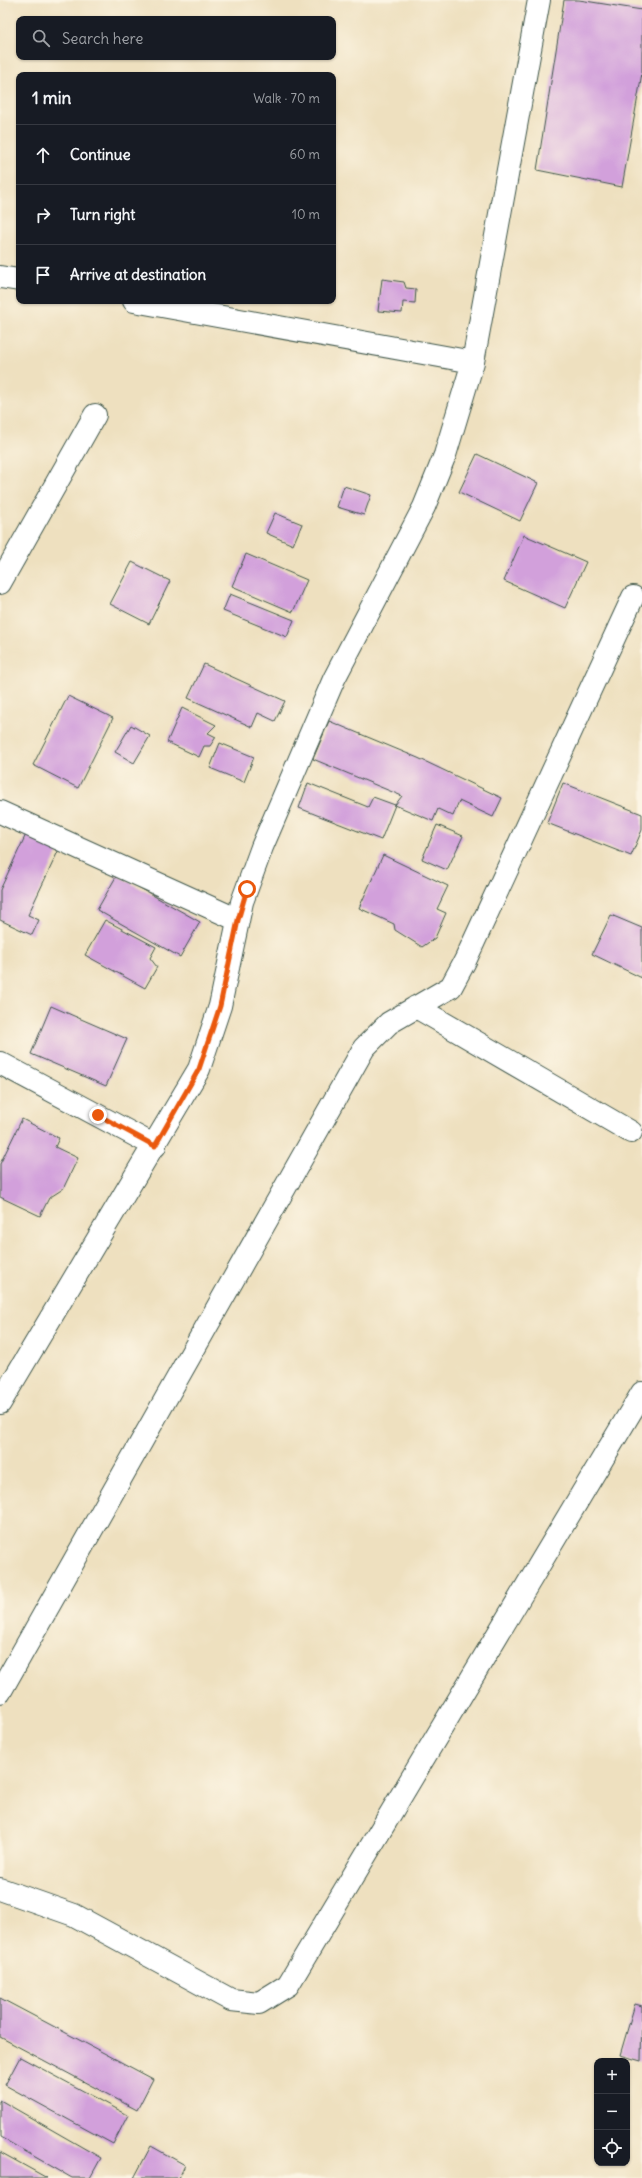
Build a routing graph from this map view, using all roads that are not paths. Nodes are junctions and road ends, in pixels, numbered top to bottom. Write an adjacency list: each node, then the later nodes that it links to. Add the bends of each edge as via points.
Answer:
1 (539, 0): 5 (street)
2 (0, 277): 3 (street)
3 (16, 280)
4 (151, 304): 5 (street)
5 (473, 362): 10 (street, via 445,455 424,507 334,679 262,847)
6 (96, 415): 7 (street)
7 (0, 583)
8 (633, 597): 11 (street, via 451,987)
9 (0, 812): 10 (street)
10 (238, 920): 14 (street, via 220,1006 199,1069)
11 (416, 1007): 13 (street); 17 (street, via 389,1023 364,1048)
12 (0, 1063): 14 (street)
13 (631, 1132)
14 (155, 1146): 16 (street)
15 (642, 1393): 18 (street, via 288,1985 259,2003 231,2000 74,1915)
16 (0, 1403)
17 (0, 1692)
18 (0, 1889)

